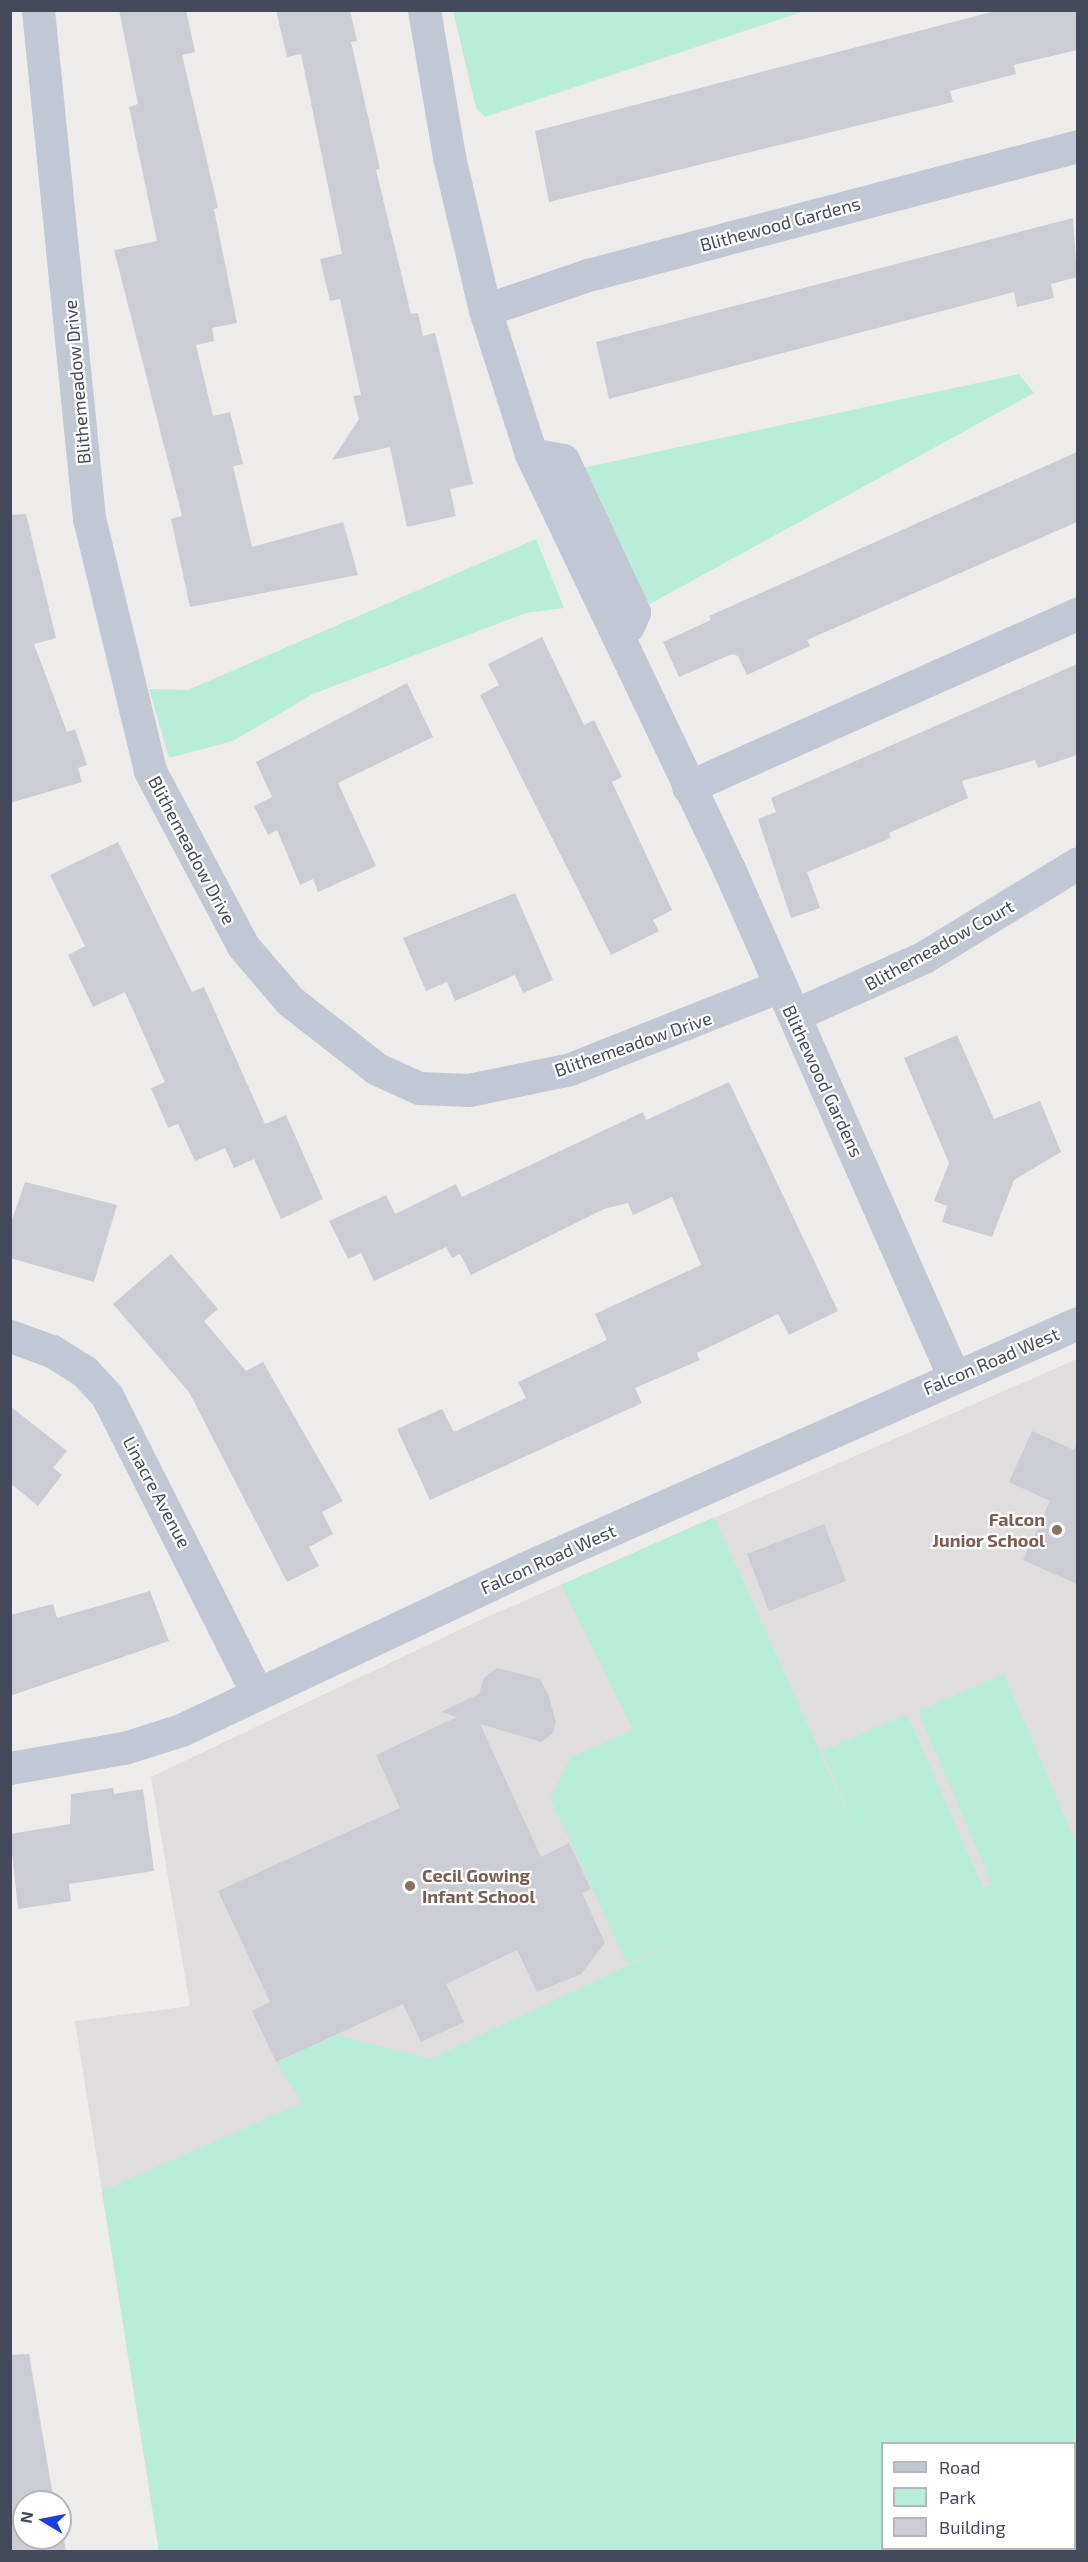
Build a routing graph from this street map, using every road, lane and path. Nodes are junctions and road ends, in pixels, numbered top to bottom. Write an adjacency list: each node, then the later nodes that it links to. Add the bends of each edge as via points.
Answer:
1 (38, 10): 10 (street, Blithemeadow Drive, via 92,529 150,771 243,946 290,1000 377,1069 419,1088 469,1090 570,1069)
2 (423, 10): 5 (street, Blithewood Gardens)
3 (441, 10): 5 (street, via 466,118)
4 (1077, 146): 6 (street, Blithewood Gardens, via 588,275)
5 (449, 157): 6 (street, Blithewood Gardens)
6 (485, 310): 8 (street, Blithewood Gardens, via 531,454)
7 (1077, 613): 8 (street)
8 (688, 787): 10 (street, Blithewood Gardens)
9 (1077, 863): 10 (street, Blithemeadow Court, via 924,957)
10 (787, 1000): 13 (street, Blithewood Gardens)
11 (1077, 1323): 13 (street, Falcon Road West)
12 (10, 1336): 14 (street, Linacre Avenue, via 52,1351 85,1372 107,1396)
13 (954, 1377): 14 (street, Falcon Road West)
14 (257, 1693): 15 (street, Falcon Road West, via 152,1742)
15 (10, 1768)

